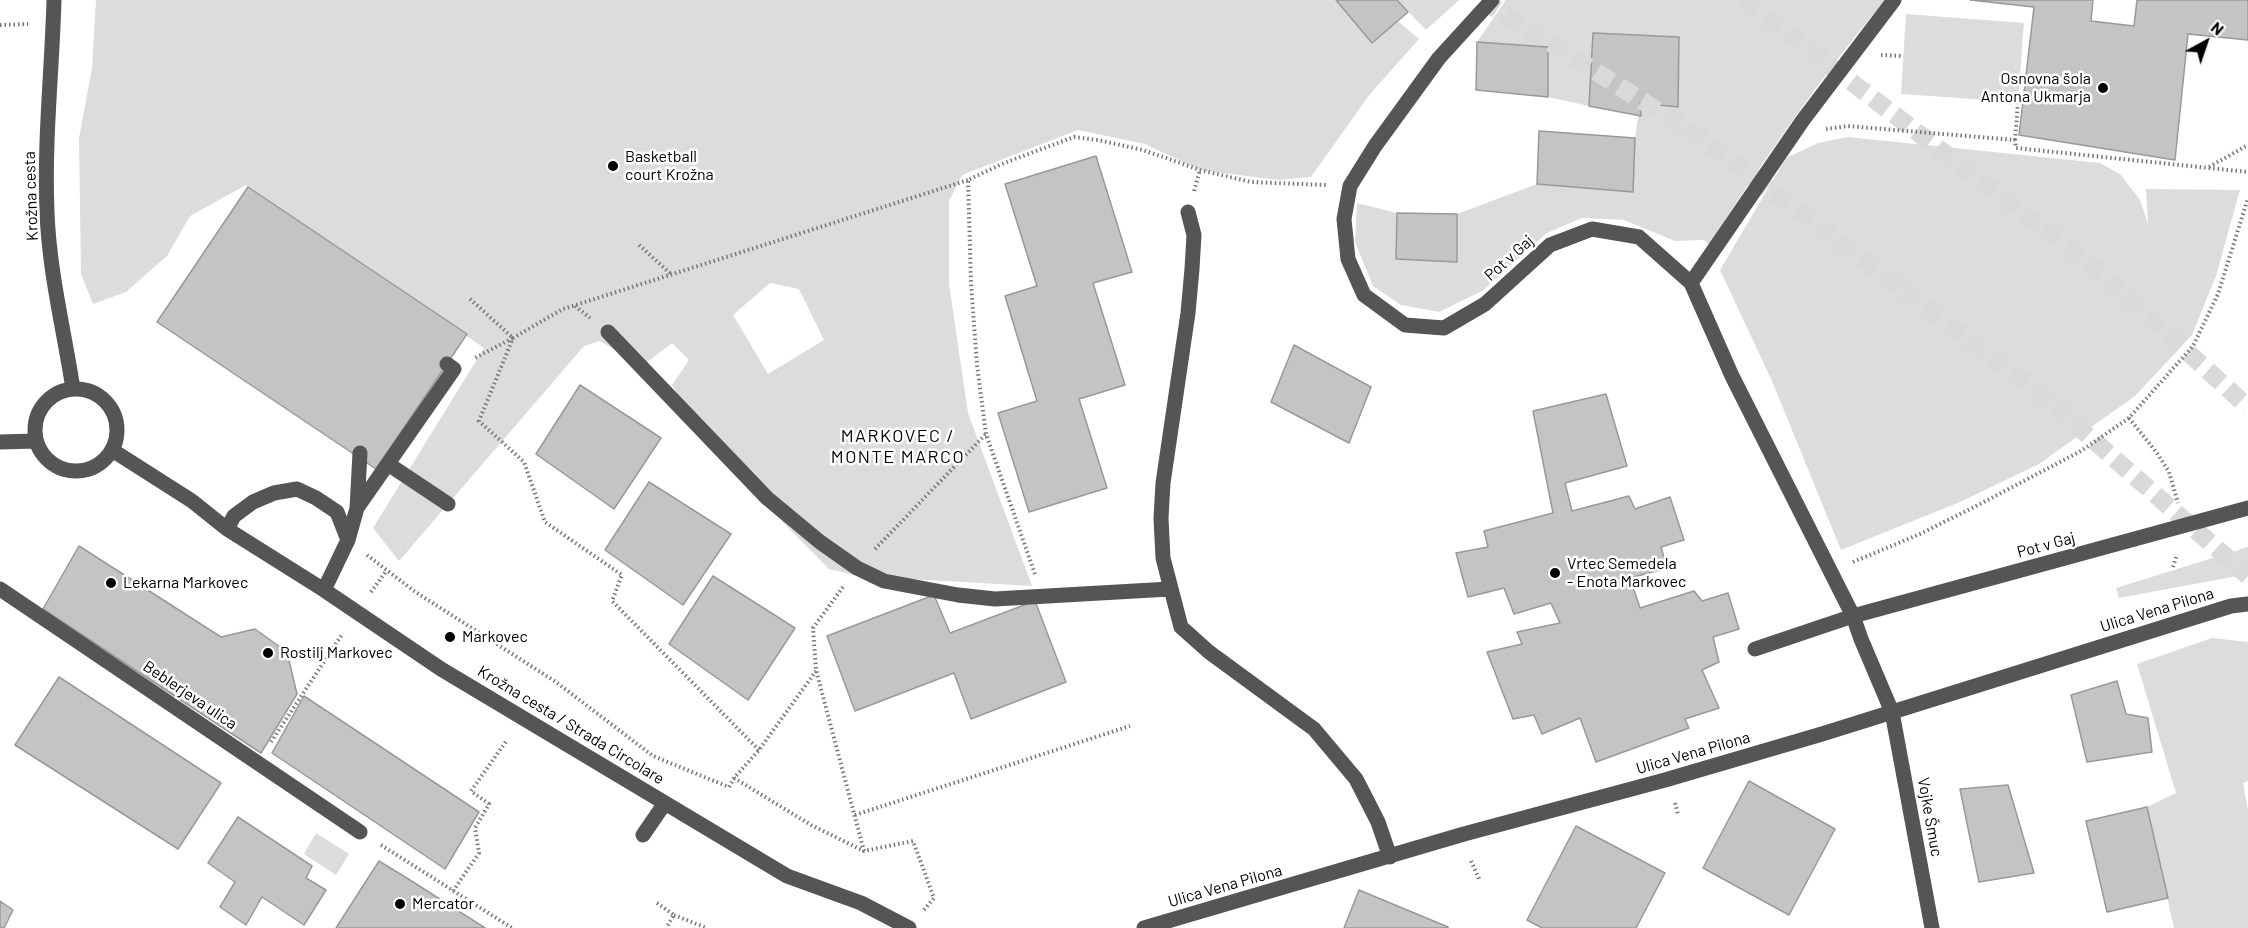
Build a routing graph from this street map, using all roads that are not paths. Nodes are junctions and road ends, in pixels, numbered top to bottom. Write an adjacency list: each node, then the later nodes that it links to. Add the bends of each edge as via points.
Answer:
1 (54, 0): 8 (street, Krožna cesta, via 47,106 47,212)
2 (1492, 0): 5 (street, Pot v Gaj, via 1439,58 1350,186 1344,219 1348,259 1364,295 1404,325 1444,328 1485,304 1550,245 1592,229 1639,237)
3 (1894, 0): 5 (street, via 1803,120)
4 (1188, 212): 20 (street, via 1194,235 1190,291 1161,518)
5 (1691, 283): 23 (street, Pot v Gaj, via 1732,376)
6 (608, 332): 20 (street, via 767,498 820,543 884,581 995,599)
7 (450, 366): 13 (street)
8 (73, 389): 9 (street, via 42,406 37,417); 11 (street, via 97,395 113,413 117,425)
9 (36, 441): 10 (street); 11 (street, via 52,464 65,470 92,468)
10 (0, 442)
11 (112, 450): 17 (street, via 192,501)
12 (360, 453): 15 (street)
13 (388, 464): 14 (street); 15 (street)
14 (448, 504)
15 (357, 508): 18 (street)
16 (2248, 508): 23 (street, Pot v Gaj)
17 (227, 529): 18 (street, via 234,516 253,502 297,489 337,512); 21 (street, Krožna cesta / Strada Circolare)
18 (348, 540): 21 (street)
19 (0, 589): 27 (street, Beblerjeva ulica)
20 (1170, 589): 29 (street, via 1181,627 1314,729 1356,779)
21 (324, 590): 26 (street, Krožna cesta / Strada Circolare, via 441,669)
22 (2248, 604): 25 (street, Ulica Vena Pilona, via 2231,606)
23 (1853, 616): 24 (street); 25 (street, Pot v Gaj)
24 (1755, 649)
25 (1892, 712): 29 (street, Ulica Vena Pilona); 32 (street, Vojke Šmuc)
26 (665, 803): 28 (street); 30 (street, Krožna cesta / Strada Circolare, via 787,876 861,903)
27 (360, 832)
28 (643, 836)
29 (1390, 857): 31 (street, Ulica Vena Pilona)
30 (909, 928)
31 (1144, 928)
32 (1932, 928)

